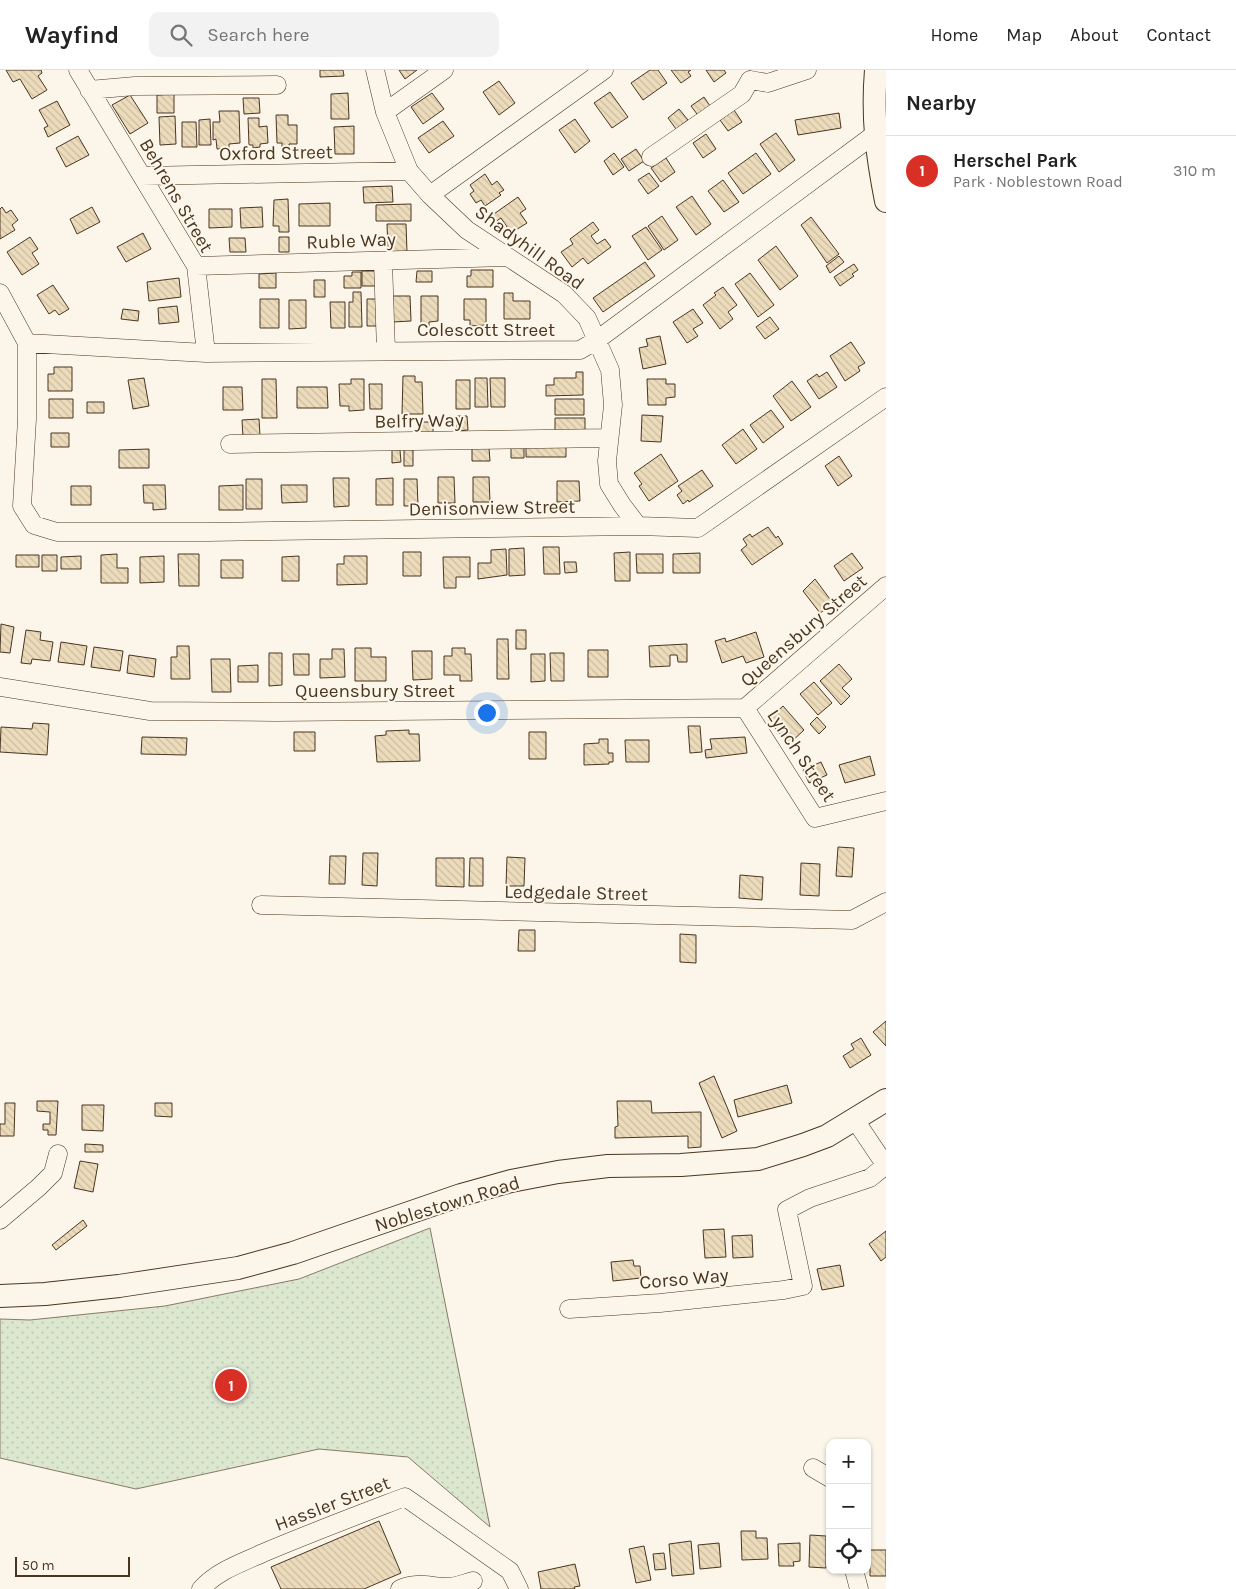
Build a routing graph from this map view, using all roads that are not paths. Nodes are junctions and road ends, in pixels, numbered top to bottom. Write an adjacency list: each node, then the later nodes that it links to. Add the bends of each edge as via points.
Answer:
1 (78, 70): 9 (street, Behrens Street)
2 (375, 70): 10 (street, Shadyhill Road)
3 (444, 70): 10 (street)
4 (604, 70): 15 (street)
5 (807, 70): 7 (street, via 768,83)
6 (876, 70): 11 (main road, via 874,102)
7 (748, 75): 12 (street, via 742,94)
8 (276, 85): 9 (street, via 135,86)
9 (89, 90): 14 (street, Behrens Street)
10 (385, 112): 13 (street, Shadyhill Road)
11 (880, 132): 16 (main road, via 878,159); 21 (street, Colescott Street)
12 (651, 156)
13 (410, 171): 14 (street, Oxford Street); 15 (street, Shadyhill Road)
14 (142, 176): 19 (street, Behrens Street)
15 (430, 195): 17 (street, Shadyhill Road, via 468,230)
16 (886, 201)
17 (507, 257): 18 (street, Ruble Way); 21 (street, Shadyhill Road, via 564,294 587,318)
18 (383, 261): 19 (street, Ruble Way); 23 (street)
19 (196, 266): 24 (street, Behrens Street)
20 (0, 294): 22 (street)
21 (597, 340): 23 (street, Colescott Street, via 580,350); 26 (street, Shadyhill Road, via 610,370)
22 (27, 343): 24 (street, Colescott Street); 28 (street, Denisonview Street, via 22,506 34,525 57,532)
23 (386, 351): 24 (street, Colescott Street)
24 (206, 352)
25 (886, 397): 28 (street, Denisonview Street, via 698,528)
26 (609, 438): 27 (street, Belfry Way); 28 (street, Shadyhill Road, via 609,484)
27 (230, 444)
28 (638, 526)
29 (886, 586): 31 (street, Queensbury Street)
30 (0, 687): 31 (street, Queensbury Street, via 150,711)
31 (746, 708): 32 (street, Lynch Street, via 815,818)
32 (886, 801)
33 (886, 902): 34 (street, Ledgedale Street, via 852,920)
34 (261, 905)
35 (886, 1100): 36 (main road, Noblestown Road)
36 (854, 1120): 38 (street); 40 (main road, Noblestown Road, via 803,1146 758,1159 608,1166 511,1181 238,1268 119,1286)
37 (58, 1154): 39 (street, via 53,1173)
38 (884, 1160): 41 (street, Corso Way, via 870,1178 810,1198 787,1210 803,1286 660,1303)
39 (0, 1220)
40 (0, 1296)
41 (570, 1309)
42 (813, 1468): 43 (street)
43 (826, 1476)
44 (500, 1564): 46 (street); 47 (street, Hassler Street, via 405,1497 290,1541 235,1566); 49 (street, via 510,1571)
45 (855, 1574): 50 (street)
46 (467, 1585): 48 (street, via 450,1588 408,1585)
47 (201, 1589)
48 (400, 1589)
49 (519, 1589)
50 (859, 1589)

